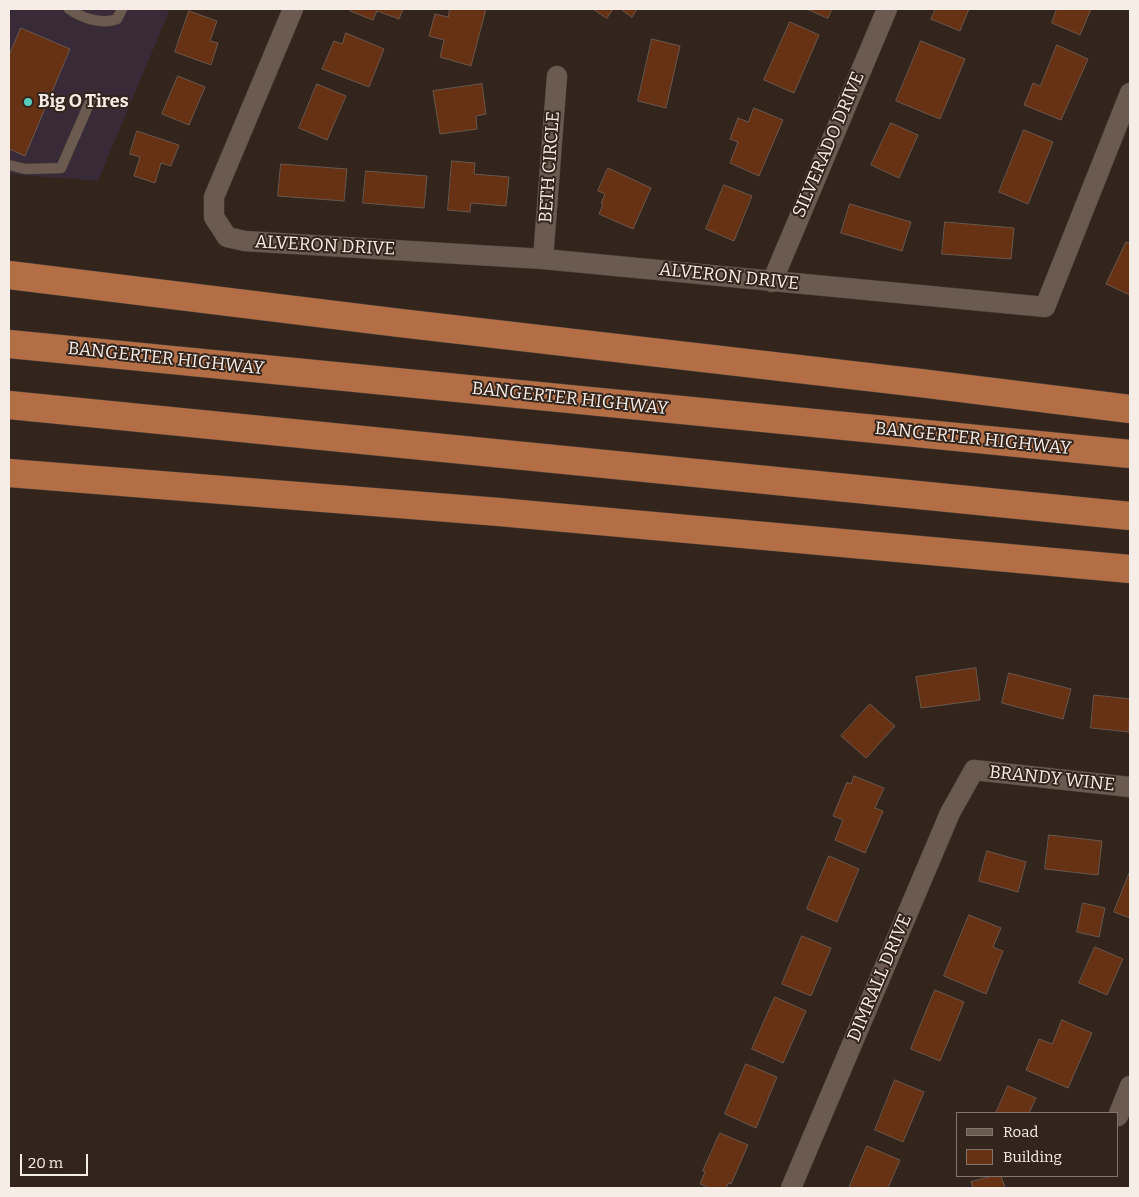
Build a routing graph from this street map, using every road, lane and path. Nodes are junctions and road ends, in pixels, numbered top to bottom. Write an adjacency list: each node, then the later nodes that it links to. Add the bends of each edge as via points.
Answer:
1 (69, 9): 2 (lane, via 78,15 109,22 117,19)
2 (122, 9)
3 (294, 9): 9 (street, ALVERON DRIVE, via 214,197 214,217 227,237 246,241)
4 (887, 9): 11 (street, SILVERADO DRIVE)
5 (557, 76): 9 (street, BETH CIRCLE)
6 (1130, 93): 11 (street, ALVERON DRIVE, via 1045,307)
7 (92, 97): 8 (lane, via 62,168 25,169)
8 (9, 165)
9 (543, 259): 11 (street, ALVERON DRIVE)
10 (14, 277): 14 (highway)
11 (772, 282)
12 (9, 344): 15 (highway, BANGERTER HIGHWAY)
13 (9, 405): 17 (highway)
14 (1130, 409)
15 (1130, 454)
16 (9, 473): 18 (highway, via 499,512)
17 (1130, 516)
18 (1130, 570)
19 (974, 770): 20 (street, BRANDY WINE); 23 (street, DIMRALL DRIVE, via 950,813)
20 (1130, 787)
21 (1130, 1086): 22 (street)
22 (1119, 1114)
23 (791, 1188)

